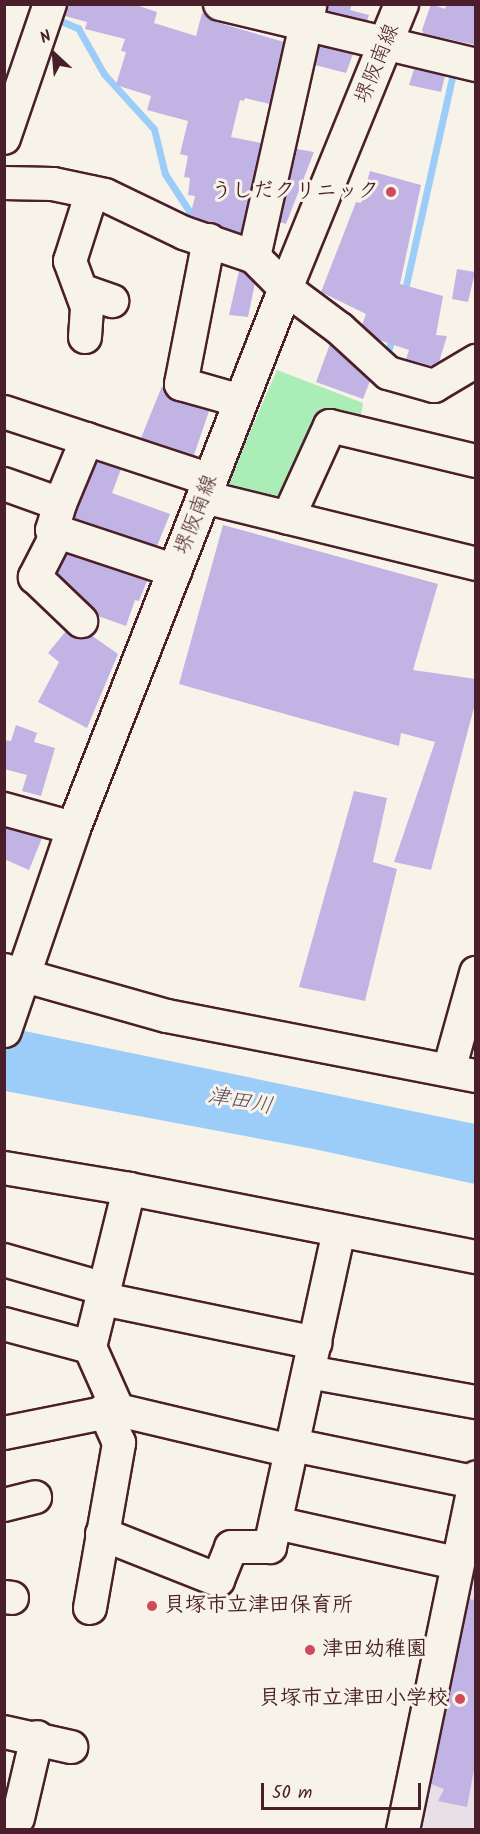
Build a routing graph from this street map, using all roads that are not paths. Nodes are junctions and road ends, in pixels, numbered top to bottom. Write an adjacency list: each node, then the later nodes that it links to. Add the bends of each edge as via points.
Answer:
1 (50, 4): 7 (street)
2 (220, 4): 4 (street)
3 (401, 4): 5 (main road, 堺阪南線)
4 (308, 15): 5 (street); 11 (street)
5 (387, 43): 6 (street); 12 (main road, 堺阪南線)
6 (476, 65)
7 (5, 134)
8 (4, 183): 9 (street, via 53,184)
9 (92, 192): 10 (street, via 184,233); 13 (street, via 70,261)
10 (210, 240): 11 (street); 17 (street, via 181,384)
11 (254, 257): 12 (street)
12 (285, 288): 16 (street, via 340,329 388,373 434,386); 17 (main road, 堺阪南線)
13 (83, 291): 14 (street); 15 (street, via 87,307)
14 (112, 301)
15 (85, 337)
16 (476, 361)
17 (241, 401): 22 (main road, 堺阪南線)
18 (4, 412): 19 (street)
19 (87, 439): 22 (street); 23 (street)
20 (476, 461): 24 (street, via 330,426)
21 (4, 484): 23 (street)
22 (207, 488): 24 (street); 26 (main road, 堺阪南線)
23 (59, 518): 26 (street); 27 (street, via 35,577)
24 (288, 518): 25 (street)
25 (476, 564)
26 (175, 571): 29 (main road, 堺阪南線)
27 (81, 621)
28 (4, 809): 29 (street)
29 (73, 828): 30 (main road, 堺阪南線)
30 (13, 972): 32 (main road, 堺阪南線); 33 (street, via 167,1016)
31 (476, 973): 33 (street)
32 (7, 1023)
33 (462, 1073)
34 (4, 1168): 35 (street)
35 (129, 1189): 36 (street); 39 (street)
36 (339, 1230): 37 (street); 42 (street)
37 (476, 1257)
38 (4, 1260): 39 (street)
39 (104, 1294): 41 (street); 42 (street)
40 (4, 1324): 41 (street)
41 (90, 1347): 44 (street)
42 (312, 1357): 43 (street); 46 (street)
43 (476, 1402)
44 (111, 1410): 45 (street); 46 (street); 49 (street, via 119,1443)
45 (4, 1433)
46 (292, 1448): 47 (street); 48 (street)
47 (475, 1480): 50 (street)
48 (276, 1523): 49 (street, via 270,1547 231,1547 218,1580); 50 (street)
49 (102, 1534): 51 (street)
50 (457, 1563): 56 (street)
51 (90, 1608)
52 (4, 1732): 53 (street)
53 (37, 1737): 54 (street); 55 (street)
54 (71, 1747)
55 (18, 1818)
56 (402, 1830)

